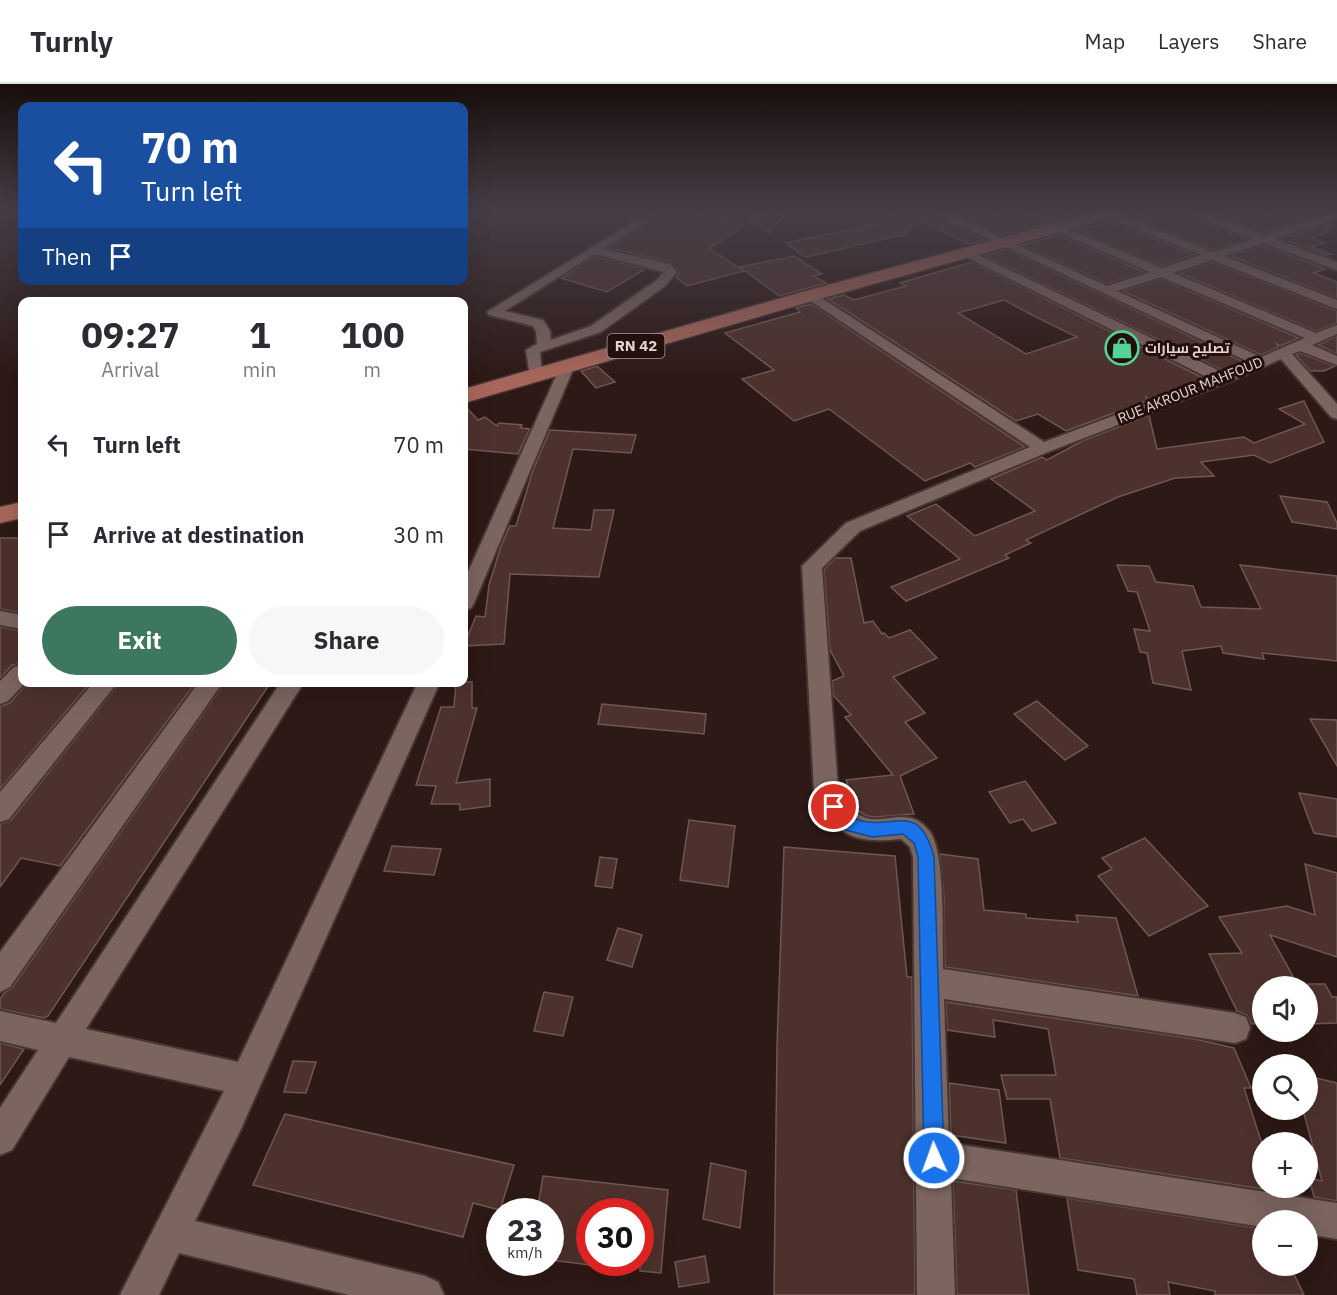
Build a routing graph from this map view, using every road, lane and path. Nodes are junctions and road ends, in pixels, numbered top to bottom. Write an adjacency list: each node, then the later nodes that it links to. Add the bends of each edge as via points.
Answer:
1 (567, 267): 15 (street, via 494,312 538,323)
2 (664, 267): 15 (street, via 671,272 661,283 596,329)
3 (917, 267): 11 (main road, RN 42)
4 (994, 267): 22 (street)
5 (1056, 267): 10 (street)
6 (1148, 267): 9 (street)
7 (1178, 267): 9 (street)
8 (1242, 267): 12 (street)
9 (1161, 272): 10 (street); 14 (street)
10 (1107, 290): 19 (street)
11 (809, 296): 20 (main road, RN 42); 25 (street)
12 (1337, 305)
13 (1337, 330): 14 (street, RUE AKROUR MAHFOUD)
14 (1316, 338): 16 (street, RUE AKROUR MAHFOUD)
15 (544, 345): 21 (street, via 533,350)
16 (1299, 345): 17 (street, RUE AKROUR MAHFOUD); 18 (street)
17 (1283, 353): 19 (street, RUE AKROUR MAHFOUD); 24 (street)
18 (1337, 361)
19 (1260, 362): 22 (street, RUE AKROUR MAHFOUD)
20 (567, 365): 21 (main road, RN 42); 28 (street)
21 (536, 374): 23 (main road, RN 42)
22 (1224, 379): 25 (street, RUE AKROUR MAHFOUD)
23 (468, 395)
24 (1337, 414)
25 (1042, 448): 39 (street, RUE AKROUR MAHFOUD, via 853,527 812,566 826,790 847,824 872,830 906,826 921,840 926,857)
26 (18, 511): 27 (main road)
27 (0, 515)
28 (468, 594)
29 (0, 618): 30 (street)
30 (18, 621)
31 (18, 677): 36 (street)
32 (103, 687): 37 (street)
33 (208, 687): 38 (street)
34 (290, 687): 42 (street)
35 (427, 687): 43 (street)
36 (0, 695)
37 (0, 811)
38 (0, 977)
39 (929, 982): 41 (street); 45 (street)
40 (0, 1026): 42 (street)
41 (1235, 1029)
42 (62, 1042): 43 (street); 44 (street)
43 (246, 1080): 47 (street)
44 (0, 1138)
45 (934, 1158): 46 (street); 50 (street)
46 (1335, 1224)
47 (170, 1233): 48 (street); 49 (street)
48 (139, 1295)
49 (424, 1295)
50 (936, 1295)

